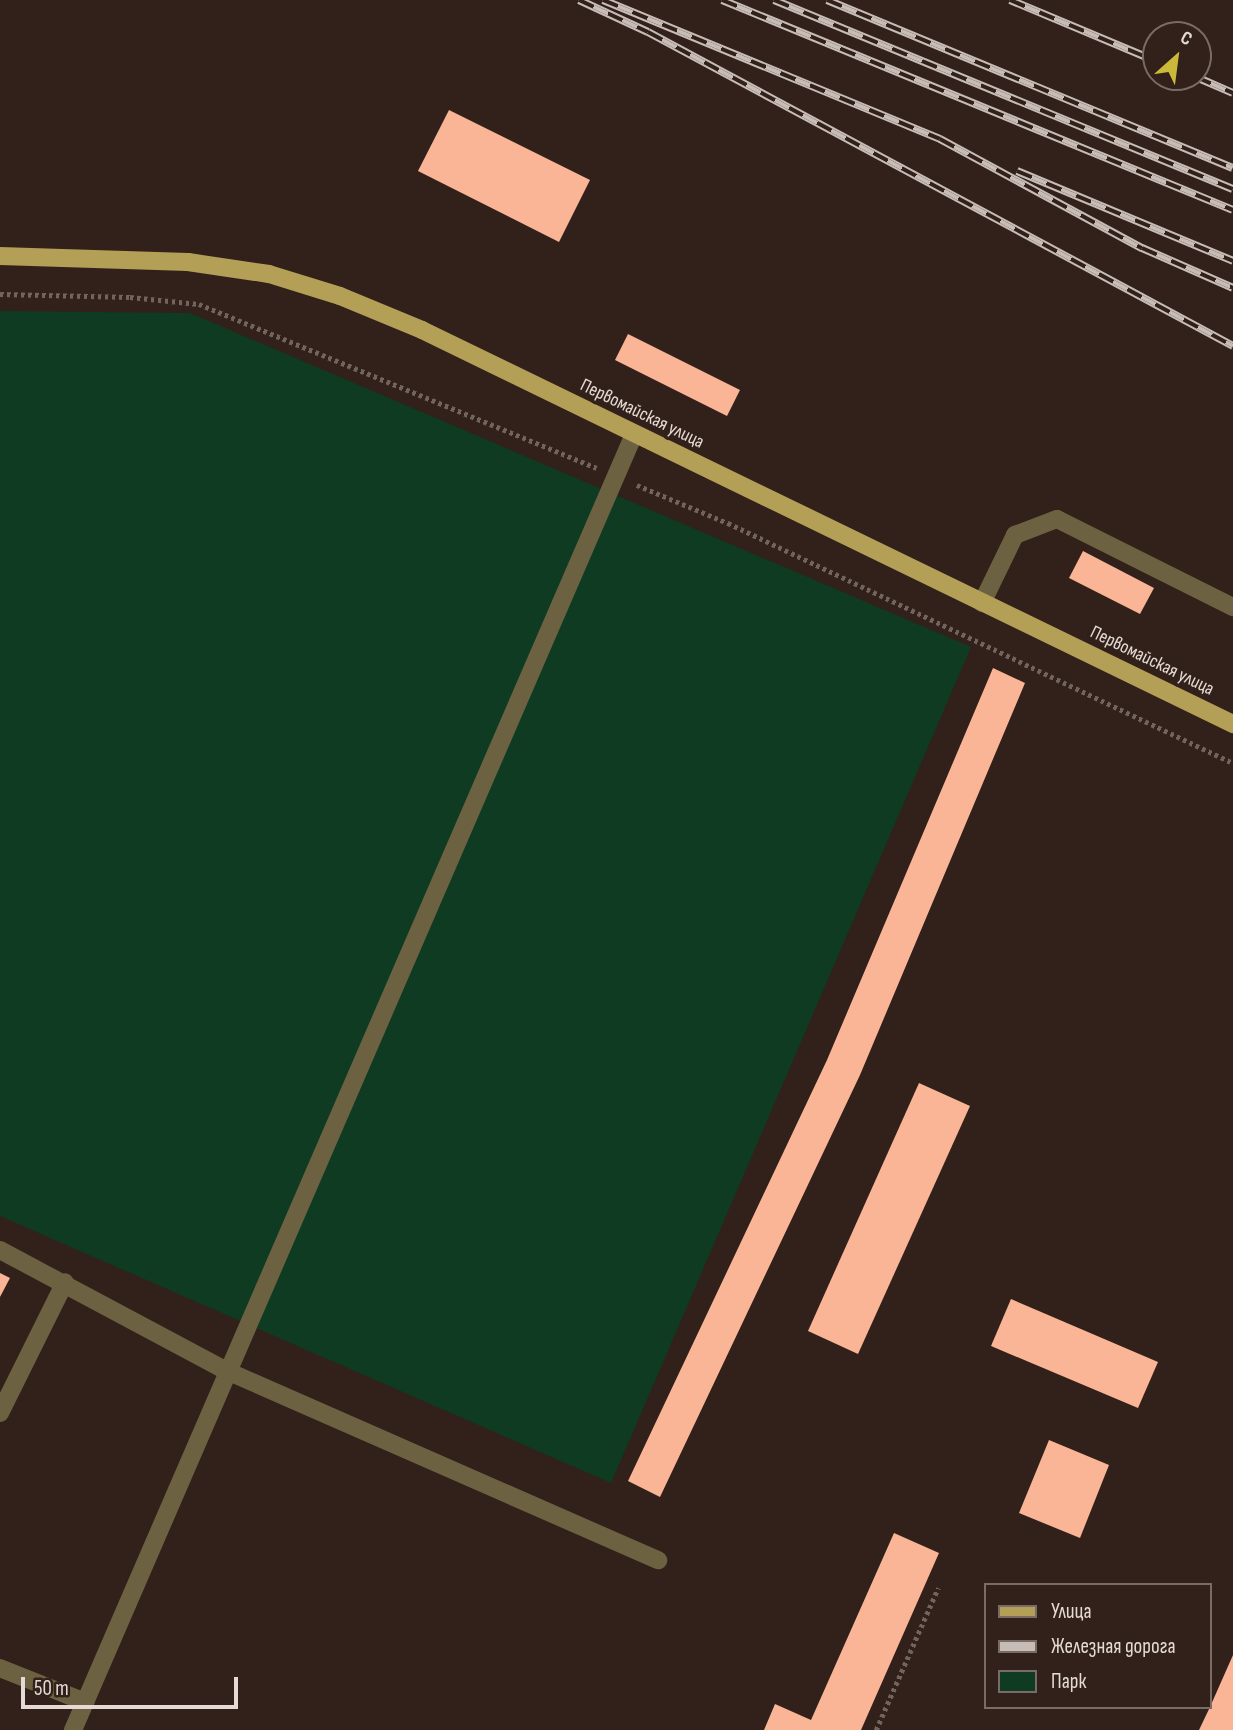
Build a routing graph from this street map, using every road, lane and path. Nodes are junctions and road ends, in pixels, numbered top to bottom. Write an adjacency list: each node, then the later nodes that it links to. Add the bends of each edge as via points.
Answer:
1 (0, 256): 2 (main road, Первомайская улица, via 188,262 269,274 340,296 422,330)
2 (634, 433): 3 (main road, Первомайская улица); 8 (lane)
3 (982, 603): 4 (lane, via 1015,535 1057,519); 5 (main road, Первомайская улица)
4 (1233, 607)
5 (1233, 723)
6 (0, 1250): 7 (lane)
7 (65, 1282): 8 (lane); 9 (lane)
8 (227, 1371): 10 (lane); 13 (lane)
9 (0, 1413)
10 (658, 1560)
11 (938, 1588): 15 (path)
12 (0, 1668): 13 (lane)
13 (85, 1702): 14 (lane)
14 (72, 1730)
15 (876, 1730)

